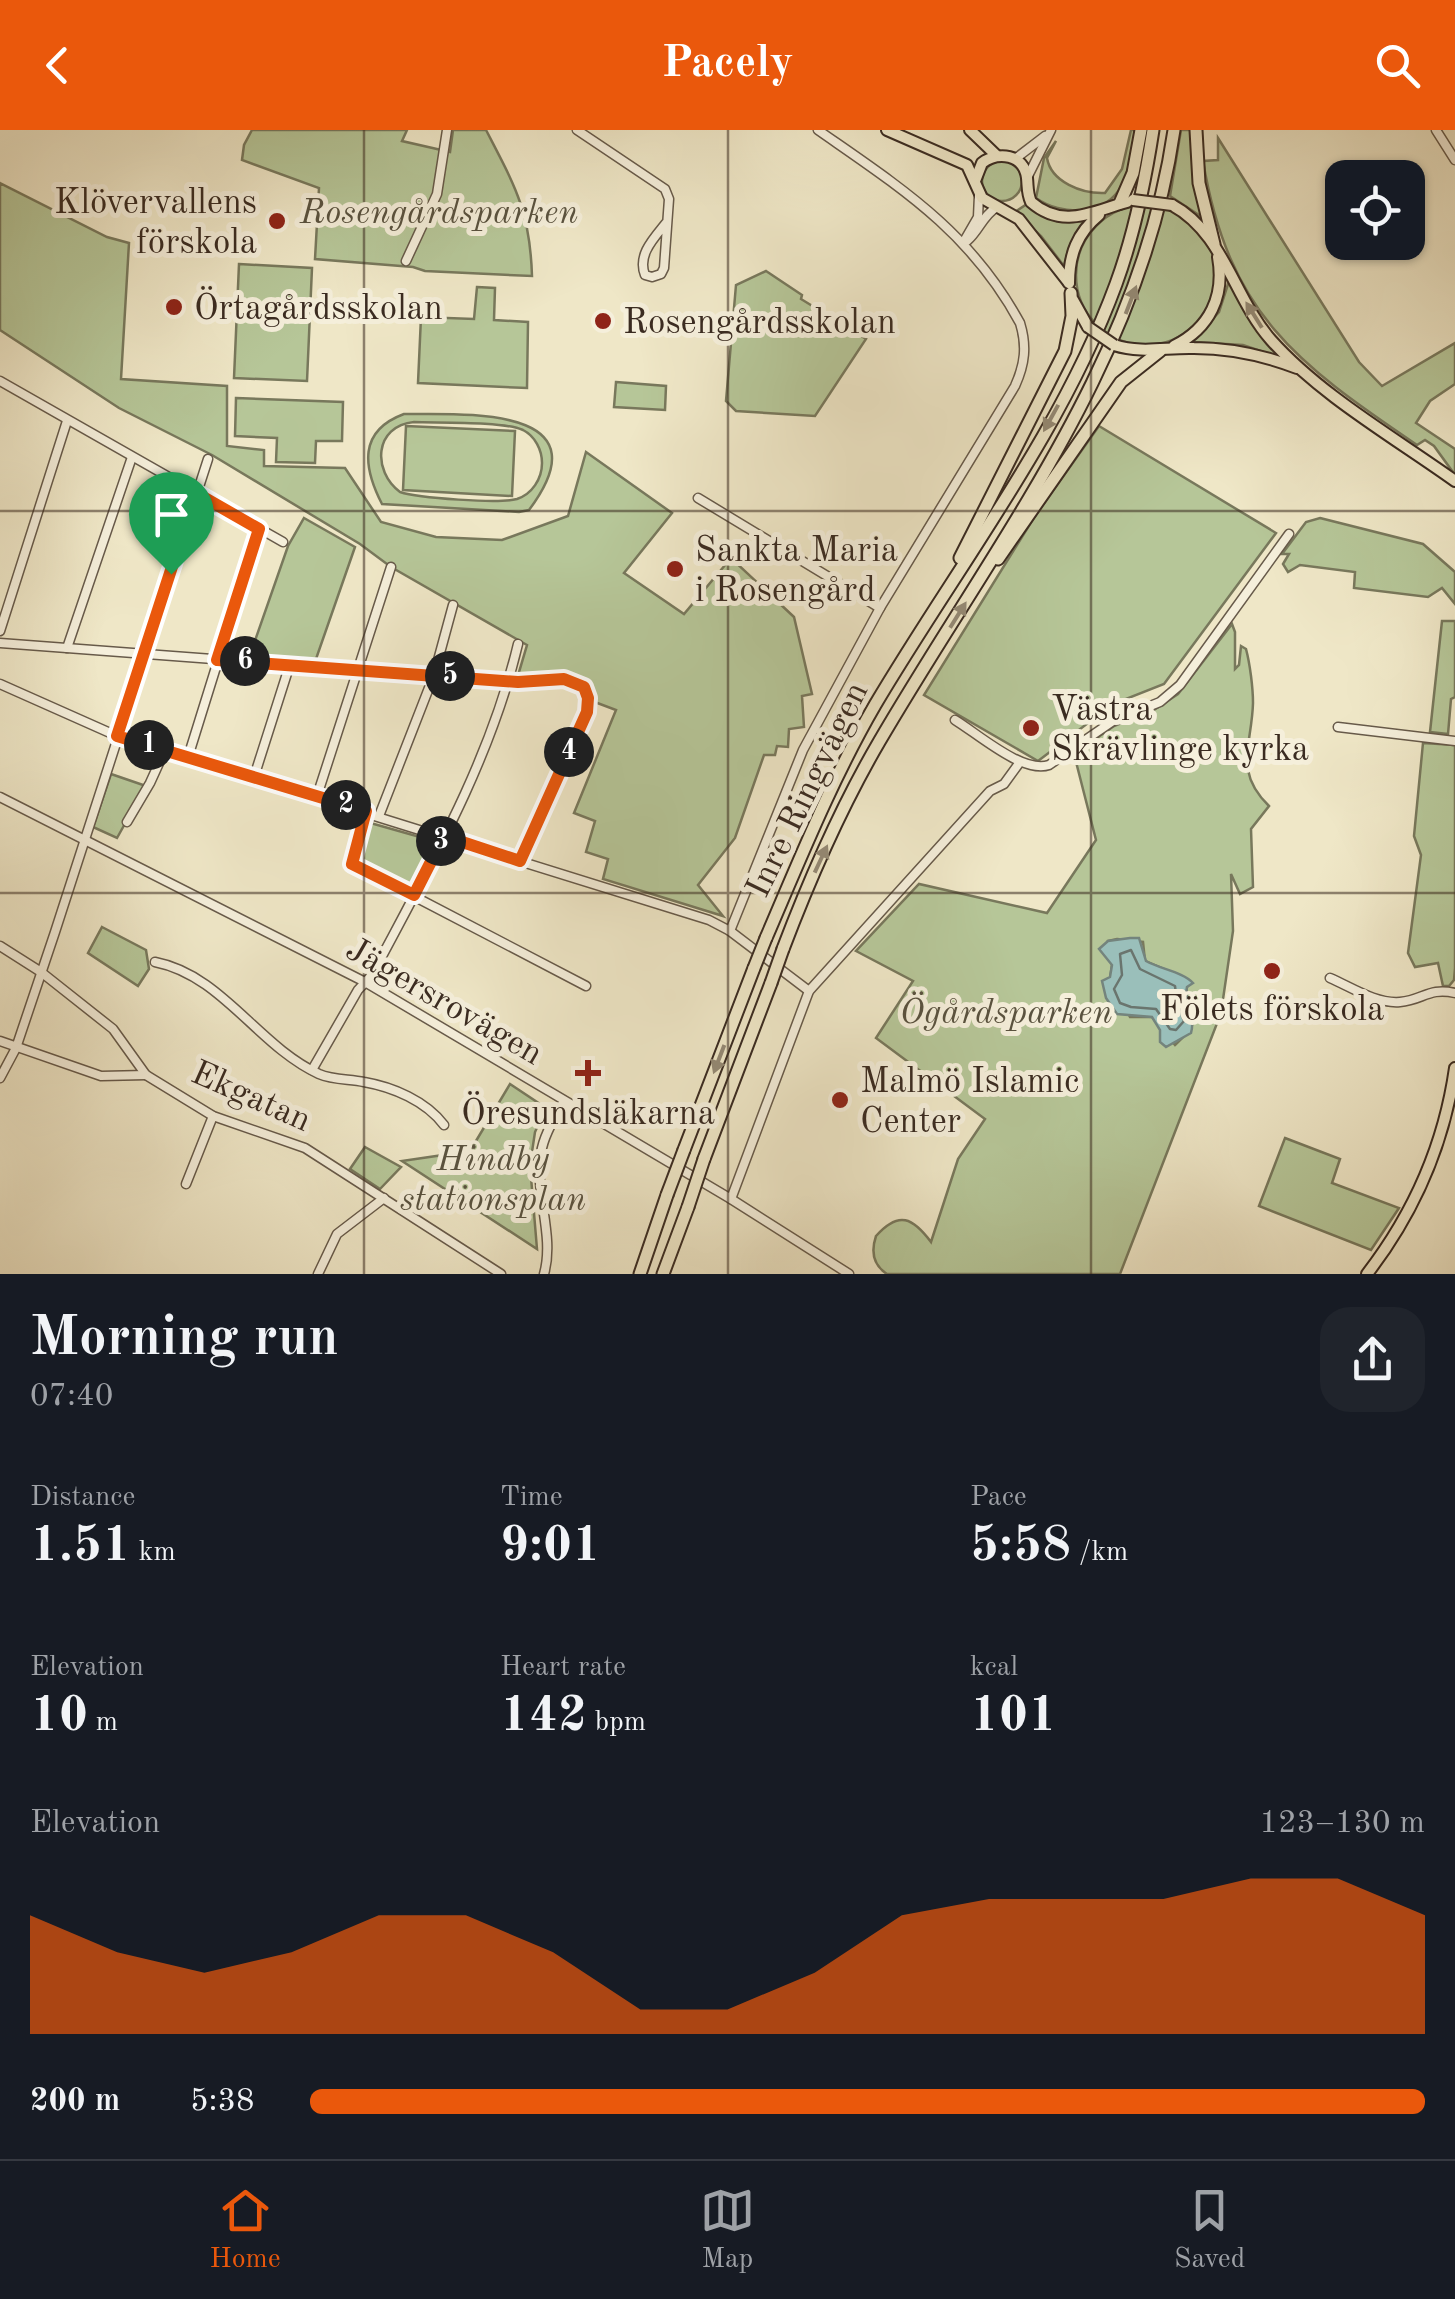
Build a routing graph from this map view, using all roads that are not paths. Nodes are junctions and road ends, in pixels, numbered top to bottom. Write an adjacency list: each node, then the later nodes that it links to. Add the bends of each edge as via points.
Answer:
1 (447, 130): 22 (street, via 437,194)
2 (577, 130): 19 (street, via 665,189)
3 (818, 130): 20 (street, via 922,204)
4 (887, 130): 16 (main road, via 960,160 972,171)
5 (970, 130): 12 (main road)
6 (1141, 130): 17 (highway)
7 (1153, 130): 38 (highway, Inre Ringvägen, one-way to 38, via 1134,230 1100,324)
8 (1174, 130): 37 (highway, Inre Ringvägen, one-way to 8, via 1118,332 1152,235)
9 (1196, 130): 21 (highway, via 1199,183)
10 (1436, 130): 14 (street)
11 (1048, 131): 13 (street); 15 (street)
12 (996, 155): 13 (main road); 16 (main road, via 979,167)
13 (1015, 158): 15 (main road)
14 (1455, 160)
15 (1027, 185): 17 (main road, via 1035,207 1055,217); 18 (main road, via 1016,203)
16 (977, 190): 18 (main road); 20 (street, via 978,217)
17 (1120, 204): 21 (main road, bridge, via 1172,204 1204,227); 23 (main road, via 1096,217 1077,240)
18 (1000, 208): 20 (street); 23 (main road, via 1029,230)
19 (666, 223): 19 (street, via 643,258 642,269 652,278 664,268)
20 (963, 244): 40 (street, via 1020,324 1023,366)
21 (1216, 247): 24 (main road, via 1221,274 1215,305 1196,332); 25 (main road, one-way to 21, via 1261,327)
22 (406, 261)
23 (1070, 288): 24 (main road, bridge, via 1088,326 1114,345); 38 (highway, via 1065,352)
24 (1164, 350): 25 (main road, via 1239,351); 37 (highway, via 1121,382)
25 (1302, 370): 30 (main road)
26 (0, 381): 27 (street)
27 (67, 421): 28 (street); 41 (street)
28 (132, 457): 31 (street); 44 (street)
29 (208, 459): 31 (street)
30 (1455, 482)
31 (196, 493): 33 (street); 45 (street)
32 (698, 498): 40 (street)
33 (259, 529): 35 (street); 46 (street)
34 (1289, 534): 58 (street, via 1160,702 1113,720 1049,765)
35 (283, 542)
36 (391, 568): 48 (street)
37 (979, 581): 94 (highway, Inre Ringvägen, one-way to 37, bridge, via 804,895 853,792)
38 (947, 592): 93 (highway, Inre Ringvägen, one-way to 93, bridge, via 832,784 754,968)
39 (453, 604): 49 (street)
40 (880, 608): 69 (street, via 802,750)
41 (0, 631)
42 (0, 644): 44 (street)
43 (518, 644): 50 (street)
44 (68, 648): 45 (street)
45 (146, 654): 46 (street); 54 (street)
46 (217, 660): 47 (street); 57 (street)
47 (290, 664): 48 (street); 59 (street)
48 (360, 669): 49 (street); 60 (street)
49 (434, 675): 50 (street); 63 (street)
50 (510, 680): 65 (street); 67 (street, via 570,680 588,698)
51 (0, 684): 54 (street)
52 (955, 720): 58 (street)
53 (1338, 726): 55 (street)
54 (117, 736): 56 (street); 66 (street)
55 (1455, 740)
56 (165, 750): 57 (street); 64 (street)
57 (188, 757): 59 (street)
58 (1020, 762): 76 (street)
59 (254, 777): 60 (street)
60 (317, 796): 62 (street)
61 (0, 797): 66 (street, Jägersrovägen)
62 (366, 811): 63 (street); 68 (street, via 352,864)
63 (380, 816): 65 (street)
64 (126, 822)
65 (444, 836): 67 (street); 68 (street)
66 (84, 839): 72 (street); 74 (street, Jägersrovägen)
67 (520, 861): 69 (street)
68 (414, 895): 74 (street); 75 (street)
69 (730, 930): 76 (street)
70 (0, 946): 72 (street, Ekgatan)
71 (154, 962): 81 (street, via 200,980)
72 (41, 972): 79 (street); 82 (street, Ekgatan, via 113,1030)
73 (1330, 978): 77 (street, via 1388,1002 1437,990)
74 (365, 982): 81 (street); 84 (street, Jägersrovägen)
75 (586, 986)
76 (808, 991): 89 (street)
77 (1455, 994)
78 (0, 1041): 79 (street)
79 (16, 1048): 82 (street, via 101,1076); 83 (street)
80 (1455, 1068): 96 (main road, via 1423,1182)
81 (312, 1070): 86 (street, via 388,1087)
82 (146, 1074): 85 (street, Ekgatan)
83 (0, 1078)
84 (564, 1101): 89 (street, Jägersrovägen); 92 (street, via 540,1154)
85 (213, 1116): 87 (street); 88 (street, Ekgatan, via 306,1148)
86 (444, 1125)
87 (186, 1184)
88 (384, 1198): 90 (street, via 337,1234); 91 (street, Ekgatan)
89 (731, 1199): 95 (street, Jägersrovägen)
90 (318, 1274)
91 (501, 1274)
92 (544, 1274)
93 (640, 1274)
94 (663, 1274)
95 (849, 1274)
96 (1367, 1274)

